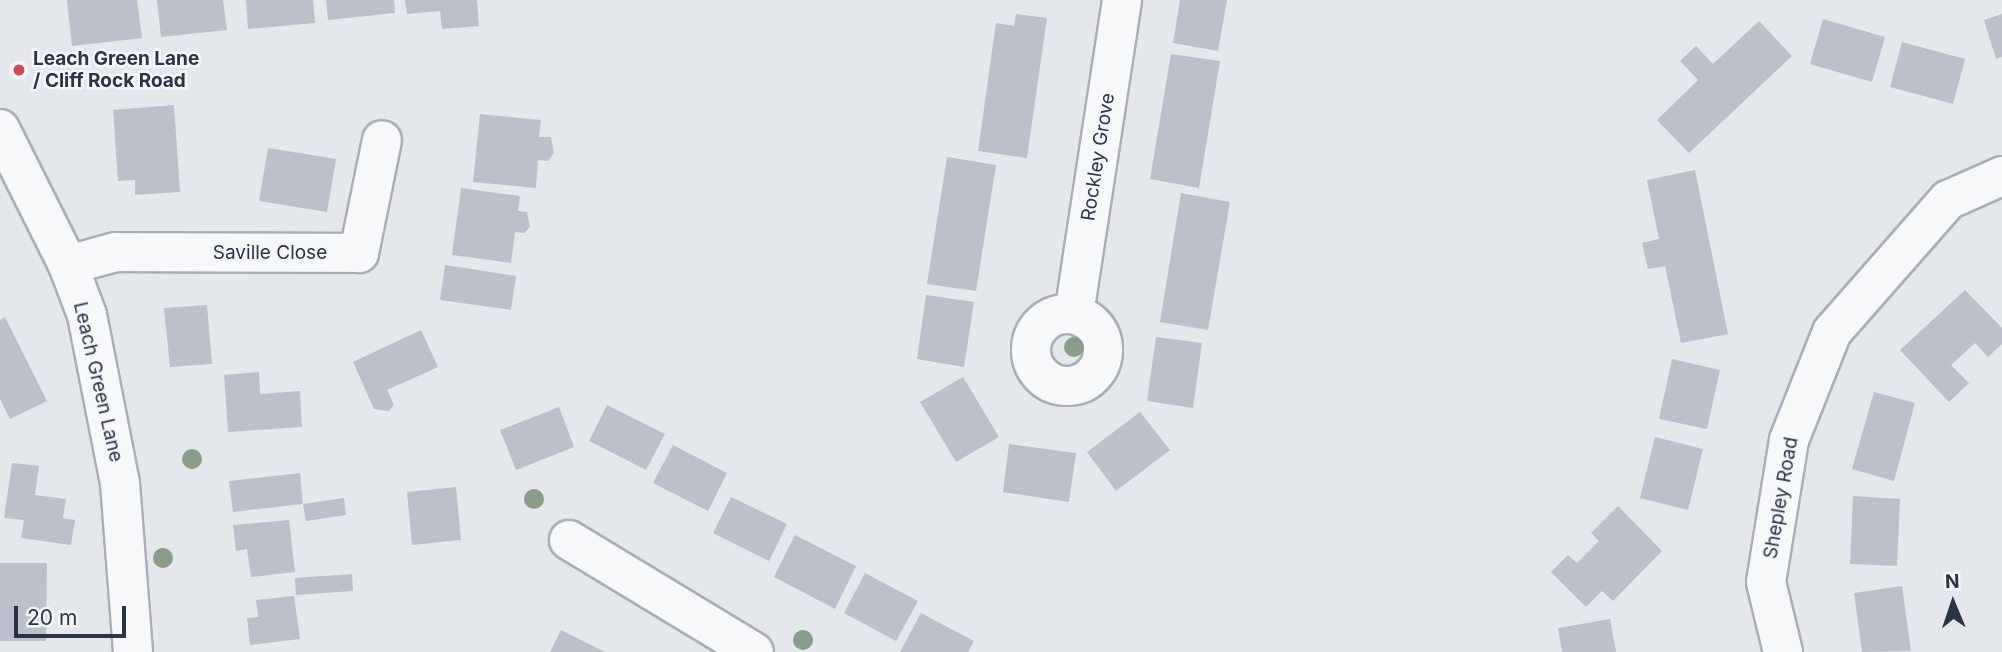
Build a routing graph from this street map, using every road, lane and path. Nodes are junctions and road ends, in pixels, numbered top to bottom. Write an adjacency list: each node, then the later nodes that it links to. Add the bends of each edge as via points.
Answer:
1 (1122, 0): 6 (street, Rockley Grove)
2 (0, 128): 5 (street, Leach Green Lane)
3 (382, 140): 5 (street, Saville Close, via 359,253 116,252)
4 (2002, 176): 10 (street, Shepley Road, via 1948,200 1832,332 1789,440 1766,582)
5 (68, 265): 8 (street, Leach Green Lane, via 87,315 120,483)
6 (1074, 314)
7 (569, 540): 9 (street)
8 (133, 652)
9 (754, 652)
10 (1783, 652)

